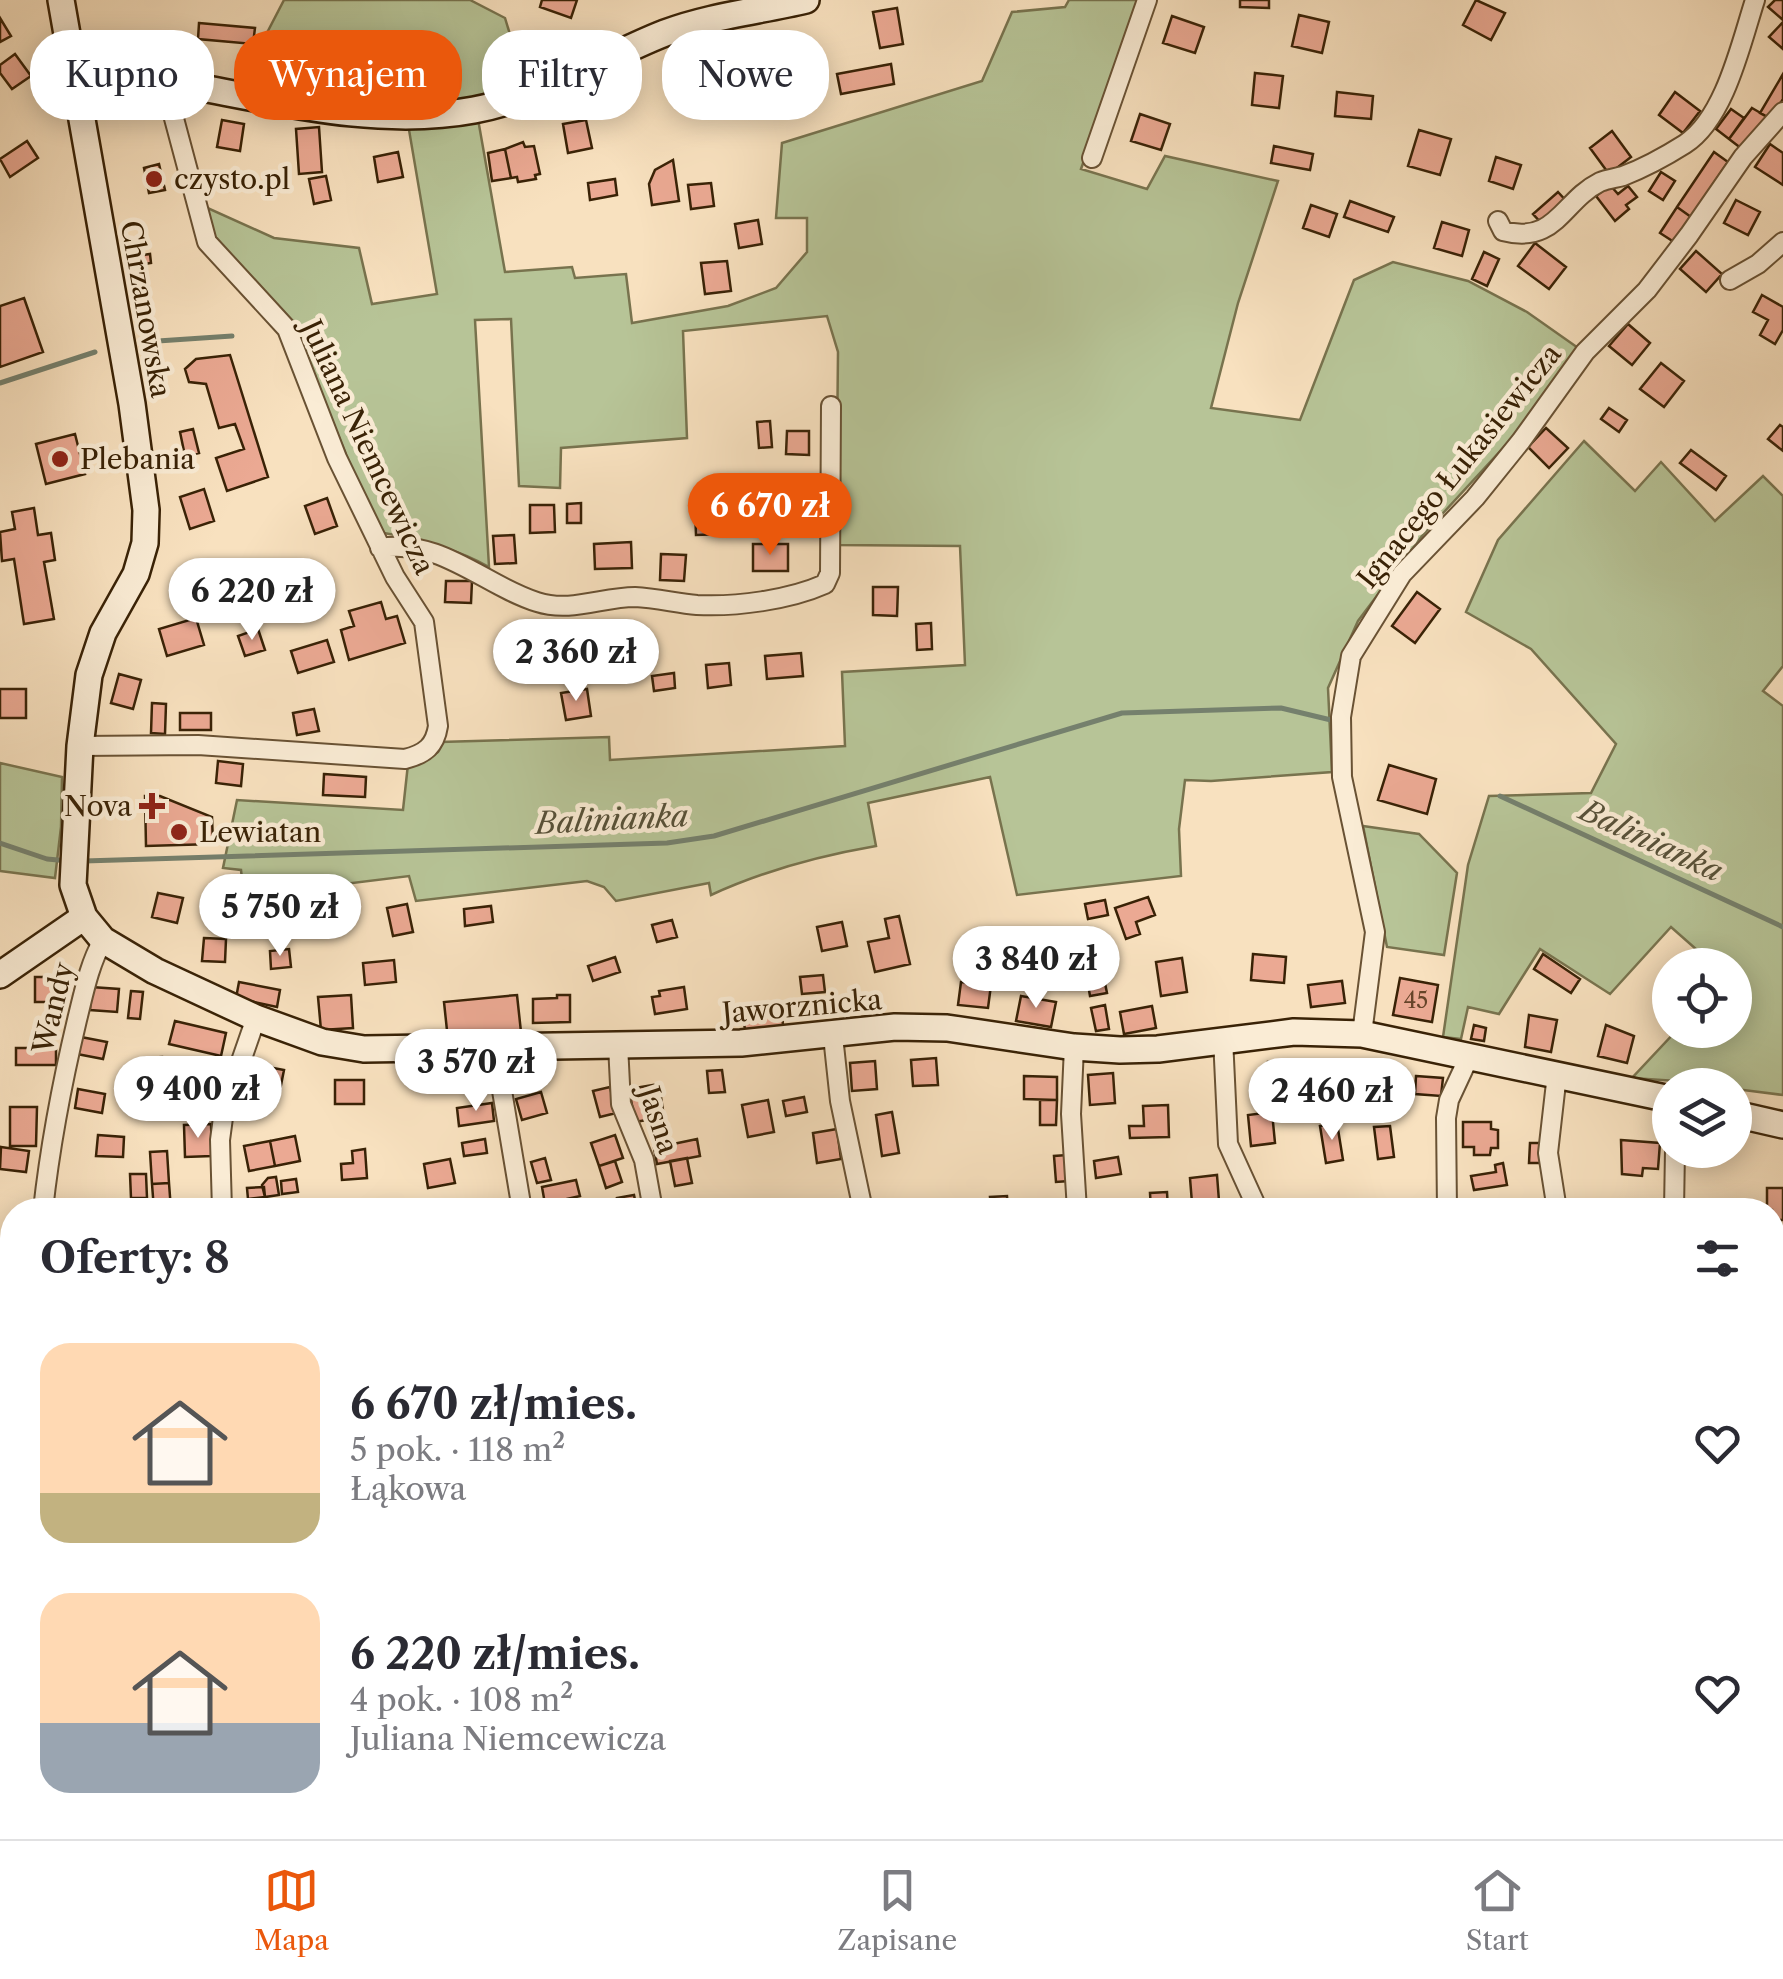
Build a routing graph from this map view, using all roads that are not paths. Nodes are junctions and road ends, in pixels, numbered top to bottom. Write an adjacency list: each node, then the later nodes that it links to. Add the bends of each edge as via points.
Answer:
1 (61, 0): 5 (street, Chrzanowska)
2 (806, 0): 6 (street, via 670,32 530,95 445,114 353,112)
3 (1147, 0): 10 (street)
4 (1755, 0): 11 (street, via 1727,87 1690,141 1599,182 1534,234 1511,234)
5 (66, 30)
6 (214, 89)
7 (1783, 112): 21 (street, Ignacego Łukasiewicza, via 1646,290 1586,352 1522,441 1402,574 1351,656 1340,722 1345,794 1375,932)
8 (82, 120): 16 (street, Chrzanowska, via 146,510 136,574 94,655)
9 (175, 120): 15 (street, Juliana Niemcewicza, via 208,242 287,329)
10 (1092, 158)
11 (1498, 221)
12 (1783, 242): 13 (street)
13 (1730, 280)
14 (831, 406): 15 (street, via 830,573 825,584 810,590 723,604 633,597 555,606 460,562)
15 (380, 548): 16 (street, Juliana Niemcewicza, via 424,622 438,726 426,751 380,760 198,745)
16 (80, 746): 17 (street, Chrzanowska, via 73,885)
17 (84, 916): 18 (street, Jaworznicka); 19 (street)
18 (103, 940): 20 (street, Jaworznicka); 33 (street, Wandy, via 68,1060)
19 (0, 975)
20 (256, 1018): 26 (street, Jaworznicka, via 364,1050); 34 (street, via 224,1110)
21 (1362, 1034): 23 (street, Jaworznicka); 27 (street, Jaworznicka)
22 (833, 1036): 24 (street, Jaworznicka); 25 (street, Jaworznicka, via 947,1028); 37 (street)
23 (1223, 1038): 25 (street, Jaworznicka, via 1158,1048); 39 (street, via 1228,1144)
24 (618, 1045): 26 (street, Jaworznicka); 36 (street, Jasna, via 621,1104)
25 (1074, 1047): 38 (street)
26 (495, 1050): 35 (street)
27 (1469, 1057): 28 (street, Jaworznicka); 40 (street, via 1446,1118)
28 (1558, 1074): 29 (street, Jaworznicka); 41 (street, via 1548,1153)
29 (1652, 1096)
30 (1752, 1118): 31 (street)
31 (1783, 1125)
32 (1675, 1168): 42 (street)
33 (44, 1198)
34 (222, 1198)
35 (520, 1198)
36 (651, 1198)
37 (860, 1198)
38 (1076, 1198)
39 (1253, 1198)
40 (1447, 1198)
41 (1555, 1198)
42 (1674, 1198)

